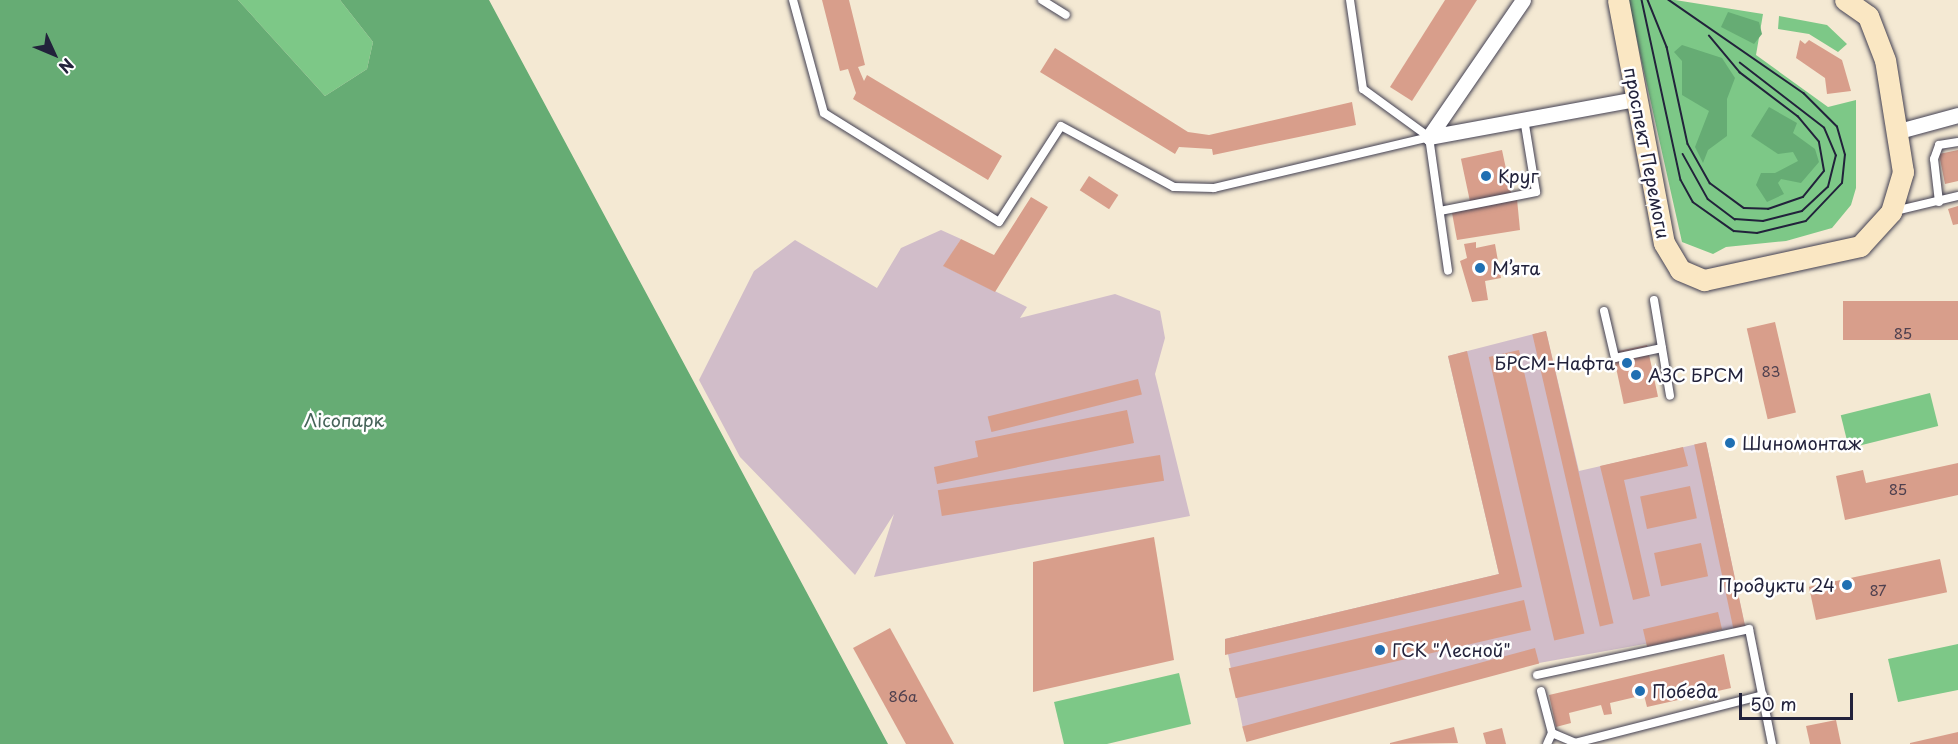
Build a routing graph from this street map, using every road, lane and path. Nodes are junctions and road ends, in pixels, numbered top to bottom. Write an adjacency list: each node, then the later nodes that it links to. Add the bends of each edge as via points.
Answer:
1 (793, 0): 12 (lane, via 824,113 999,222 1061,126 1174,187 1214,188)
2 (1042, 0): 7 (lane)
3 (1350, 0): 12 (lane, via 1363,89)
4 (1523, 0): 12 (street)
5 (1618, 0): 8 (main road, проспект Перемоги)
6 (1845, 0): 11 (main road, проспект Перемоги, via 1863,10 1878,36)
7 (1066, 15)
8 (1636, 99): 10 (street); 17 (main road, проспект Перемоги, via 1664,243 1669,257 1691,277 1704,280 1845,251 1872,237)
9 (1958, 115): 11 (street)
10 (1524, 119): 12 (street); 16 (lane, via 1536,192)
11 (1899, 131): 17 (main road, проспект Перемоги, via 1903,172)
12 (1429, 136): 16 (lane)
13 (1958, 142): 15 (lane, via 1939,145 1934,159)
14 (1958, 196): 15 (lane)
15 (1939, 202): 17 (lane)
16 (1440, 211): 18 (lane)
17 (1891, 212)
18 (1448, 271)
19 (1654, 300): 21 (lane)
20 (1604, 311): 21 (lane, via 1615,358)
21 (1662, 348): 22 (lane)
22 (1670, 396)
23 (1537, 675): 25 (lane, via 1749,629)
24 (1541, 691): 26 (lane)
25 (1763, 695): 26 (lane, via 1575,743); 28 (lane)
26 (1552, 733): 27 (lane)
27 (1547, 744)
28 (1772, 744)

